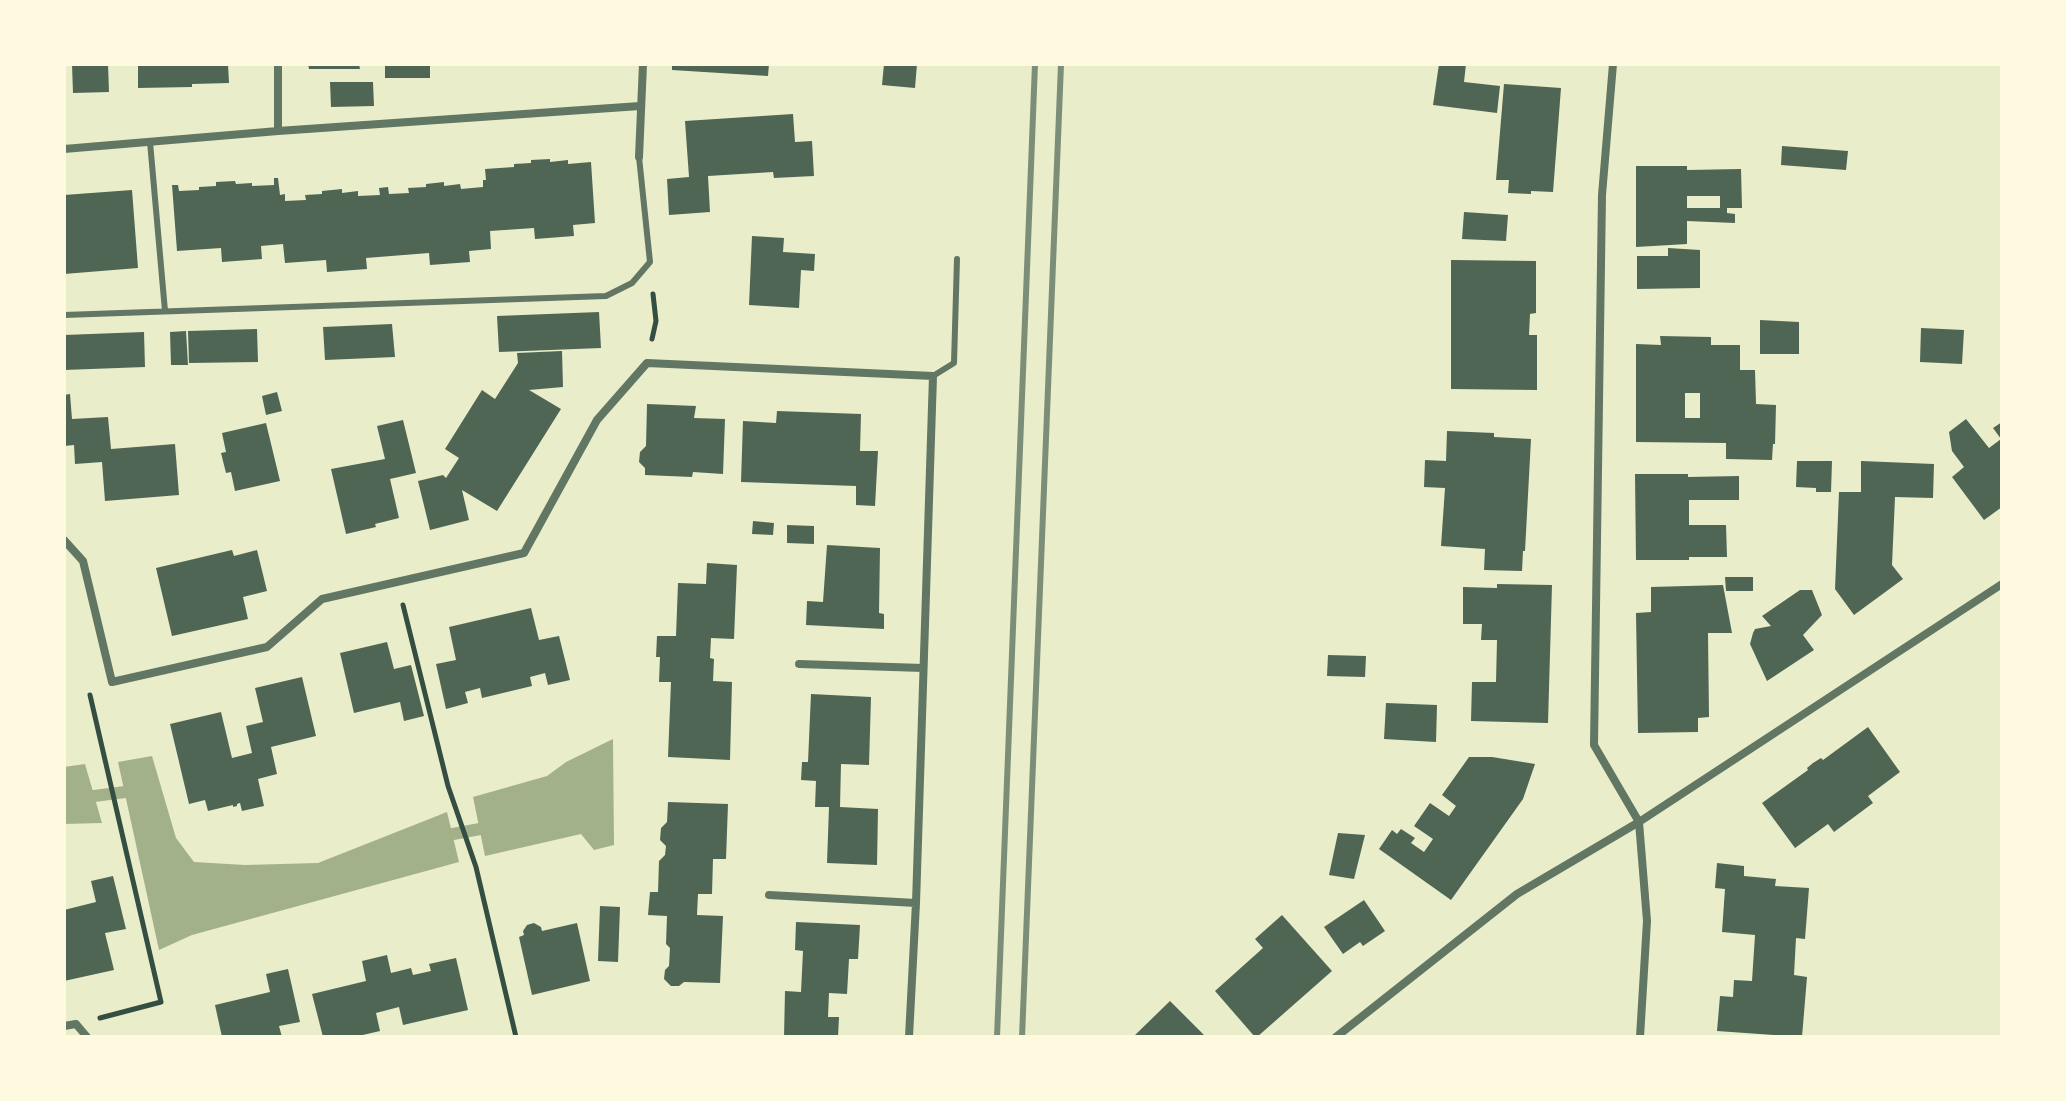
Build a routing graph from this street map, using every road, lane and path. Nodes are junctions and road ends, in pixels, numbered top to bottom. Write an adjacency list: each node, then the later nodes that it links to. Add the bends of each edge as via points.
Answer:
1 (278, 64): 5 (street)
2 (643, 64): 4 (street)
3 (1613, 64): 21 (street, via 1602,195 1594,745)
4 (640, 106): 5 (street); 8 (street)
5 (278, 131): 6 (street)
6 (150, 142): 7 (street); 11 (lane)
7 (64, 149)
8 (639, 157): 10 (lane)
9 (957, 259): 14 (lane, via 954,363)
10 (650, 262): 11 (lane, via 632,283 606,296); 13 (path, via 656,321)
11 (165, 311): 12 (lane)
12 (64, 315)
13 (647, 363): 14 (street); 16 (street, via 597,420 524,553)
14 (933, 376): 19 (street)
15 (64, 540): 20 (street, via 83,561)
16 (398, 582): 20 (street, via 322,599 267,647); 27 (path)
17 (2002, 584): 21 (street)
18 (799, 664): 19 (street)
19 (923, 668): 23 (street)
20 (112, 682): 24 (path, via 88,689 161,1002)
21 (1639, 822): 29 (street, via 1517,894); 30 (street, via 1647,921)
22 (769, 895): 23 (street)
23 (916, 903): 28 (street)
24 (76, 1024): 25 (street); 26 (street)
25 (64, 1026)
26 (87, 1037)
27 (516, 1037)
28 (909, 1037)
29 (1336, 1037)
30 (1640, 1037)

